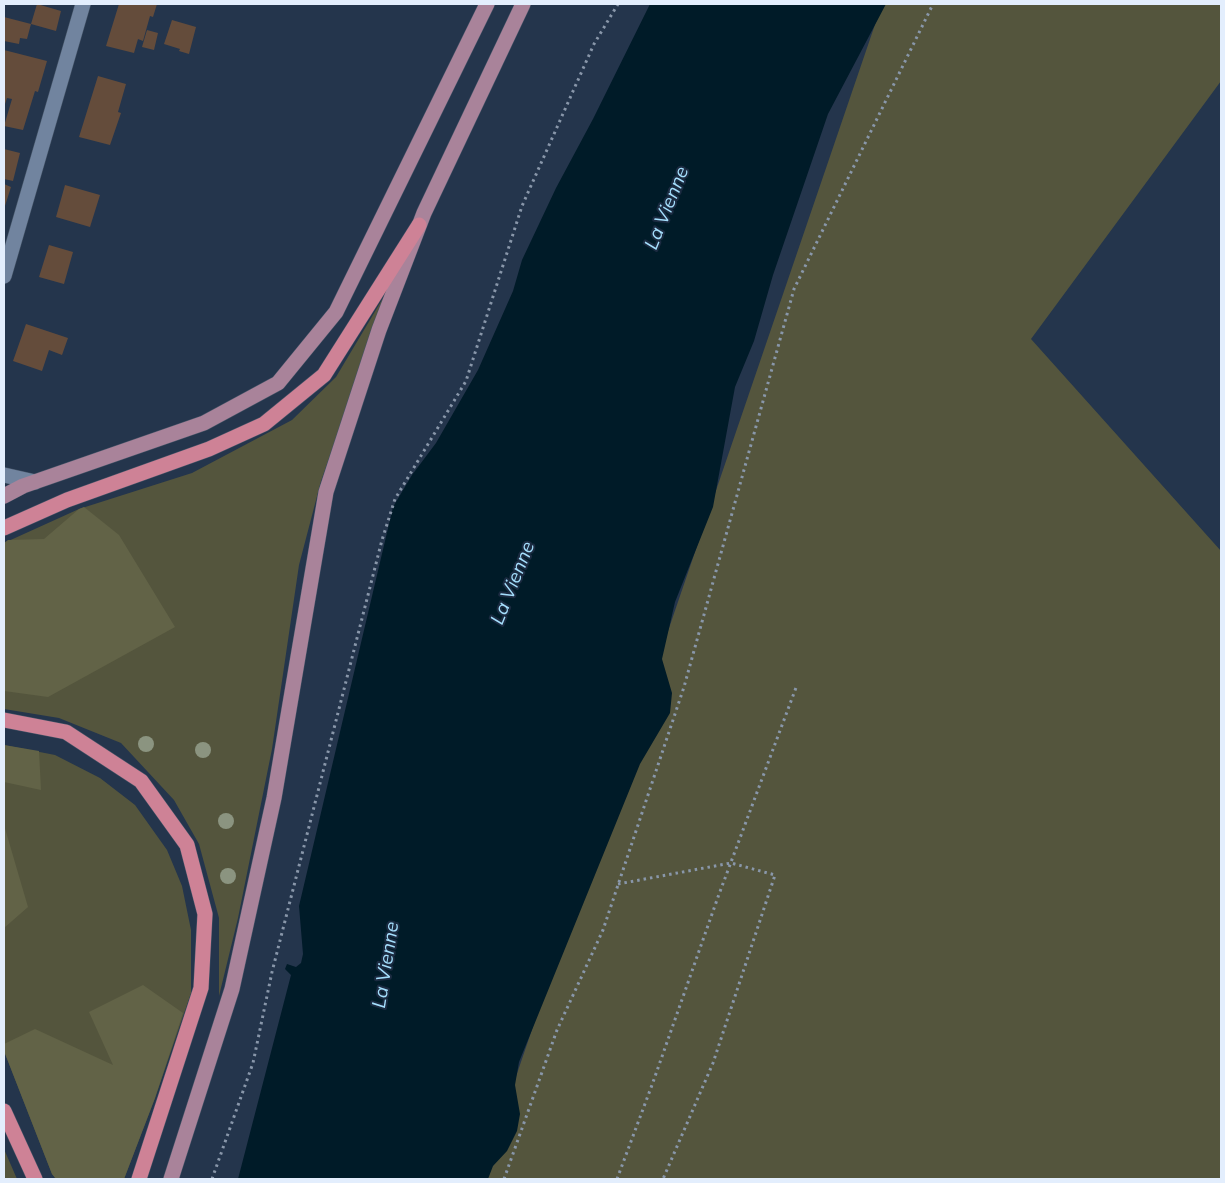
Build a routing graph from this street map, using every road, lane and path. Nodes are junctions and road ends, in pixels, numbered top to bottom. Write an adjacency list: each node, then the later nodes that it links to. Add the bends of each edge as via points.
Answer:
1 (83, 4): 7 (street)
2 (486, 4): 9 (main road, via 336,312 278,383 204,423)
3 (523, 4): 6 (main road)
4 (618, 4): 20 (path, via 594,44 522,206 466,380 395,499 272,972 253,1063)
5 (933, 4): 15 (path, via 794,289 684,687)
6 (419, 225): 11 (highway, via 324,375 264,424 209,449 67,500); 19 (main road, via 379,330 326,492 274,798 232,989)
7 (4, 276)
8 (4, 475): 9 (street)
9 (36, 482): 10 (main road)
10 (4, 496)
11 (4, 528)
12 (797, 685): 14 (path)
13 (4, 720): 18 (highway, via 66,732 141,781 187,845 205,914 201,988)
14 (731, 863): 15 (path); 22 (path); 23 (path, via 774,875 713,1063)
15 (617, 884): 21 (path, via 603,930 557,1030)
16 (4, 1111): 17 (highway)
17 (35, 1179)
18 (139, 1179)
19 (171, 1179)
20 (212, 1179)
21 (504, 1179)
22 (617, 1179)
23 (663, 1179)

